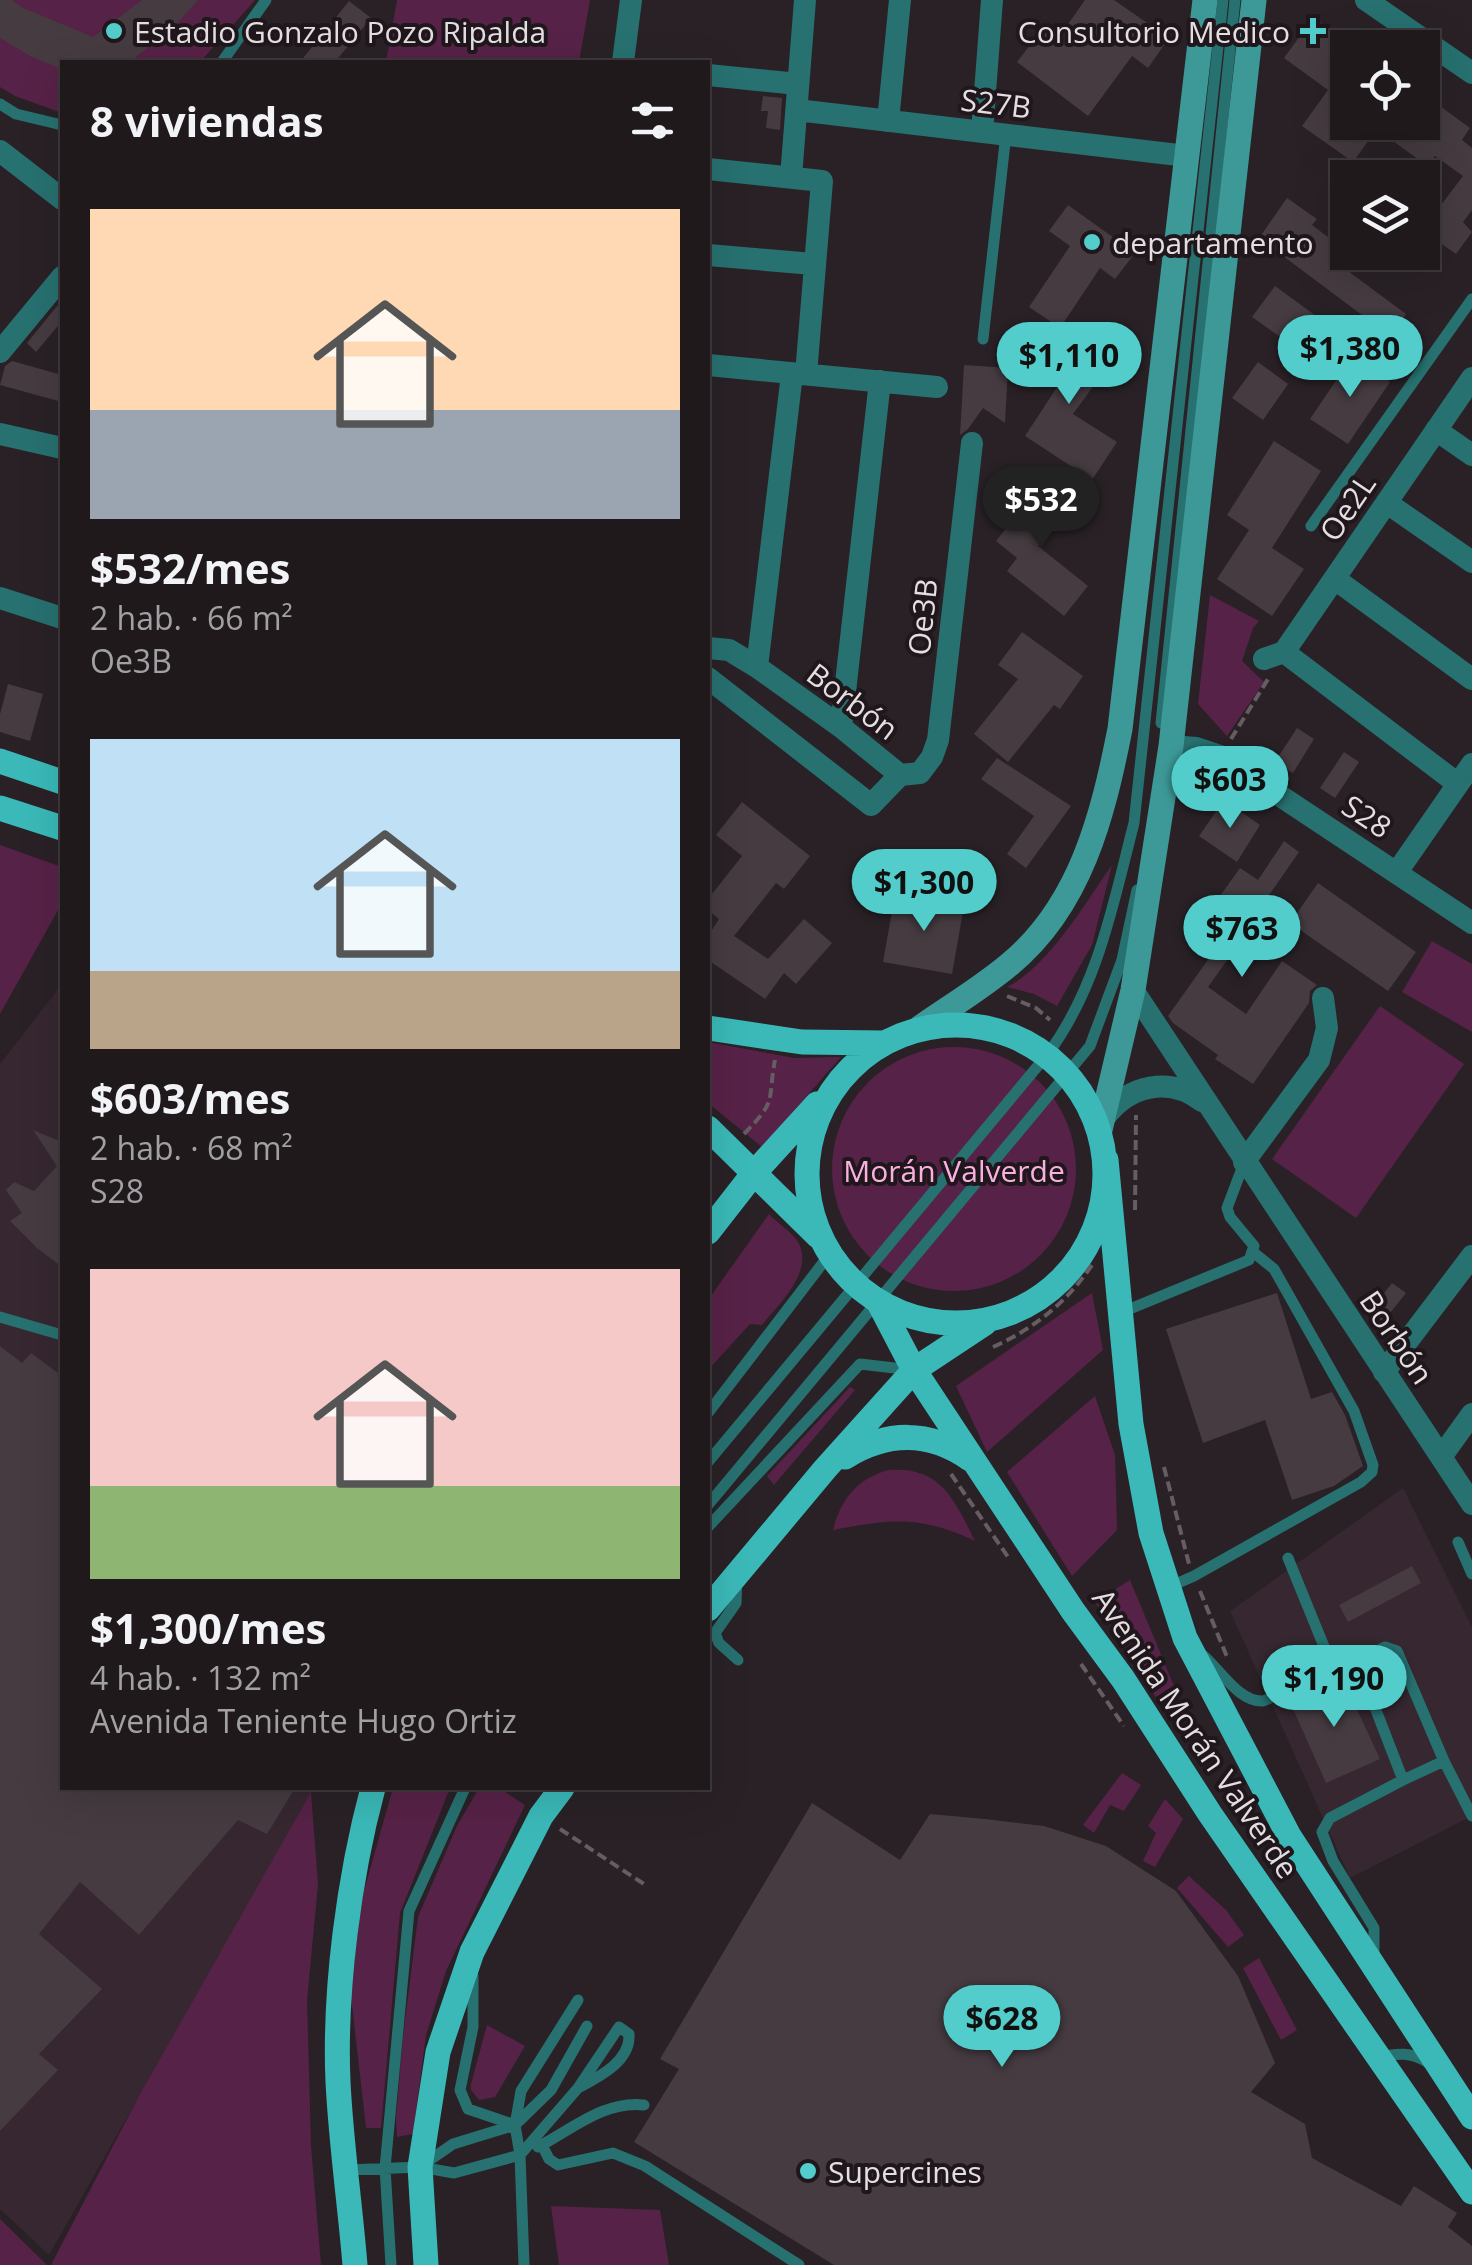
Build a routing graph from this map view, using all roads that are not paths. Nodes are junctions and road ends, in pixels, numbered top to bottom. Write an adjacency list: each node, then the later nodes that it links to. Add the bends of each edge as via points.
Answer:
1 (266, 0): 11 (lane)
2 (630, 0): 12 (street)
3 (806, 0): 15 (street)
4 (900, 0): 18 (street)
5 (992, 0): 20 (street)
6 (1205, 0): 23 (main road)
7 (1223, 0): 69 (lane, via 1134,823 1100,954)
8 (1235, 0): 71 (lane, via 1151,824 1122,960 1090,1046)
9 (1254, 0): 54 (main road)
10 (1366, 0): 13 (street)
11 (223, 60)
12 (623, 60)
13 (1472, 73)
14 (710, 75): 15 (street)
15 (798, 84): 17 (street)
16 (0, 104): 19 (lane)
17 (797, 110): 18 (street, S27B); 25 (street)
18 (888, 120): 20 (street, S27B)
19 (60, 125)
20 (982, 132): 21 (street, S27B)
21 (1006, 134): 23 (street, S27B); 31 (lane)
22 (0, 151): 26 (street)
23 (1187, 156): 66 (main road, via 1120,729 1106,799 1072,887 1036,938)
24 (710, 169): 25 (street)
25 (790, 177): 28 (street, via 822,181)
26 (60, 197)
27 (710, 256): 28 (street)
28 (813, 264): 34 (street)
29 (60, 279): 32 (street)
30 (1472, 299): 44 (lane)
31 (983, 339)
32 (0, 352)
33 (710, 365): 34 (street)
34 (799, 374): 36 (street); 50 (street)
35 (1472, 378): 38 (street, Oe2L)
36 (880, 381): 37 (street); 53 (street)
37 (937, 387)
38 (1436, 430): 42 (street); 43 (street, Oe2L)
39 (0, 434): 41 (street)
40 (972, 444): 57 (street, Oe3B, via 938,740 920,773)
41 (60, 448)
42 (1472, 455)
43 (1386, 502): 45 (street); 46 (street, Oe2L)
44 (1312, 526)
45 (1472, 562)
46 (1335, 578): 52 (street); 59 (street, Oe2L, via 1274,656)
47 (0, 598): 48 (street)
48 (60, 617)
49 (710, 648): 50 (street, Borbón, via 729,650)
50 (757, 667): 53 (street, Borbón)
51 (710, 680): 57 (street, Borbón, via 871,805)
52 (1472, 680)
53 (841, 727): 57 (street, Borbón)
54 (1171, 746): 62 (street, S28, via 1220,756); 64 (main road)
55 (0, 761): 58 (main road)
56 (1472, 764): 59 (street)
57 (900, 775)
58 (60, 781)
59 (1458, 784): 62 (street)
60 (0, 808): 61 (main road)
61 (60, 827)
62 (1397, 872): 63 (street, S28)
63 (1472, 922)
64 (1133, 990): 72 (street, Borbón); 73 (main road)
65 (1322, 998): 76 (street, via 1327,1028 1319,1060)
66 (922, 1027): 68 (main road); 69 (main road, via 969,1025 1010,1034)
67 (710, 1028): 68 (main road, via 778,1040)
68 (884, 1043): 70 (main road)
69 (1047, 1055): 71 (main road); 82 (lane)
70 (847, 1071): 77 (main road); 79 (main road, via 821,1107 807,1150 806,1194)
71 (1068, 1074): 73 (main road); 82 (lane)
72 (1206, 1104): 73 (street, via 1165,1086 1136,1091); 76 (street, Borbón)
73 (1102, 1124): 75 (main road)
74 (710, 1130): 77 (main road)
75 (1106, 1160): 83 (main road, Avenida Morán Valverde); 85 (main road, via 1104,1203 1089,1244 1064,1278 1030,1304)
76 (1244, 1162): 80 (lane, via 1226,1208); 88 (street, Borbón)
77 (754, 1173): 78 (main road); 79 (main road)
78 (710, 1229)
79 (824, 1246): 82 (main road); 89 (lane)
80 (1253, 1252): 83 (lane, via 1240,1265); 102 (lane, via 1274,1269 1354,1411 1372,1472)
81 (1472, 1256): 88 (street)
82 (870, 1297): 85 (main road, via 914,1318 951,1324); 87 (main road, Avenida Morán Valverde); 92 (lane); 95 (lane)
83 (1120, 1312): 102 (main road, Avenida Morán Valverde, via 1131,1424 1151,1533)
84 (0, 1317): 86 (lane)
85 (989, 1320): 87 (main road)
86 (60, 1334)
87 (914, 1370): 93 (main road, Avenida Morán Valverde); 94 (main road); 97 (lane, via 860,1364)
88 (1384, 1372): 91 (street, Borbón)
89 (710, 1410)
90 (1472, 1414): 91 (street)
91 (1441, 1457): 96 (street, Borbón)
92 (710, 1460)
93 (974, 1462): 94 (main road, via 938,1442 900,1436 874,1441); 119 (main road, Avenida Morán Valverde)
94 (825, 1470): 100 (main road)
95 (710, 1502)
96 (1472, 1504)
97 (710, 1524)
98 (1458, 1542): 101 (lane)
99 (1288, 1558): 107 (lane)
100 (737, 1574): 103 (main road); 105 (lane, via 736,1603 715,1634)
101 (1472, 1574)
102 (1169, 1587): 104 (main road, Avenida Morán Valverde)
103 (710, 1607)
104 (1185, 1638): 107 (lane, via 1254,1701); 115 (main road, Avenida Morán Valverde, via 1290,1836)
105 (738, 1660)
106 (1358, 1661): 107 (lane); 108 (lane, via 1385,1647 1397,1651); 109 (lane)
107 (1334, 1671)
108 (1444, 1762): 109 (lane); 113 (lane)
109 (1403, 1780): 115 (lane, via 1330,1818 1322,1832 1374,1928)
110 (373, 1790): 128 (main road, via 340,1991 338,2082)
111 (463, 1790): 127 (lane, via 409,1911)
112 (560, 1790): 114 (main road)
113 (1472, 1816)
114 (472, 1952): 123 (lane, via 473,2027 460,2090 468,2110); 126 (main road, via 438,2052)
115 (1373, 1968): 120 (main road, Avenida Morán Valverde)
116 (578, 2000): 123 (lane, via 521,2091)
117 (587, 2026): 123 (lane, via 551,2090)
118 (619, 2026): 125 (lane, via 578,2088)
119 (1380, 2057): 120 (lane, via 1418,2056); 129 (main road, Avenida Morán Valverde)
120 (1438, 2070): 122 (main road, Avenida Morán Valverde)
121 (644, 2106): 124 (lane, via 630,2104 580,2122)
122 (1472, 2117)
123 (514, 2125): 125 (lane); 126 (lane, via 453,2144)
124 (542, 2145): 125 (lane); 134 (lane, via 558,2164 613,2154 645,2166)
125 (520, 2154): 126 (lane, via 454,2173); 133 (lane)
126 (420, 2167): 127 (lane); 132 (main road)
127 (385, 2168): 128 (lane); 131 (lane)
128 (347, 2170): 130 (main road)
129 (1472, 2192)
130 (355, 2265)
131 (391, 2265)
132 (426, 2265)
133 (524, 2265)
134 (798, 2265)

